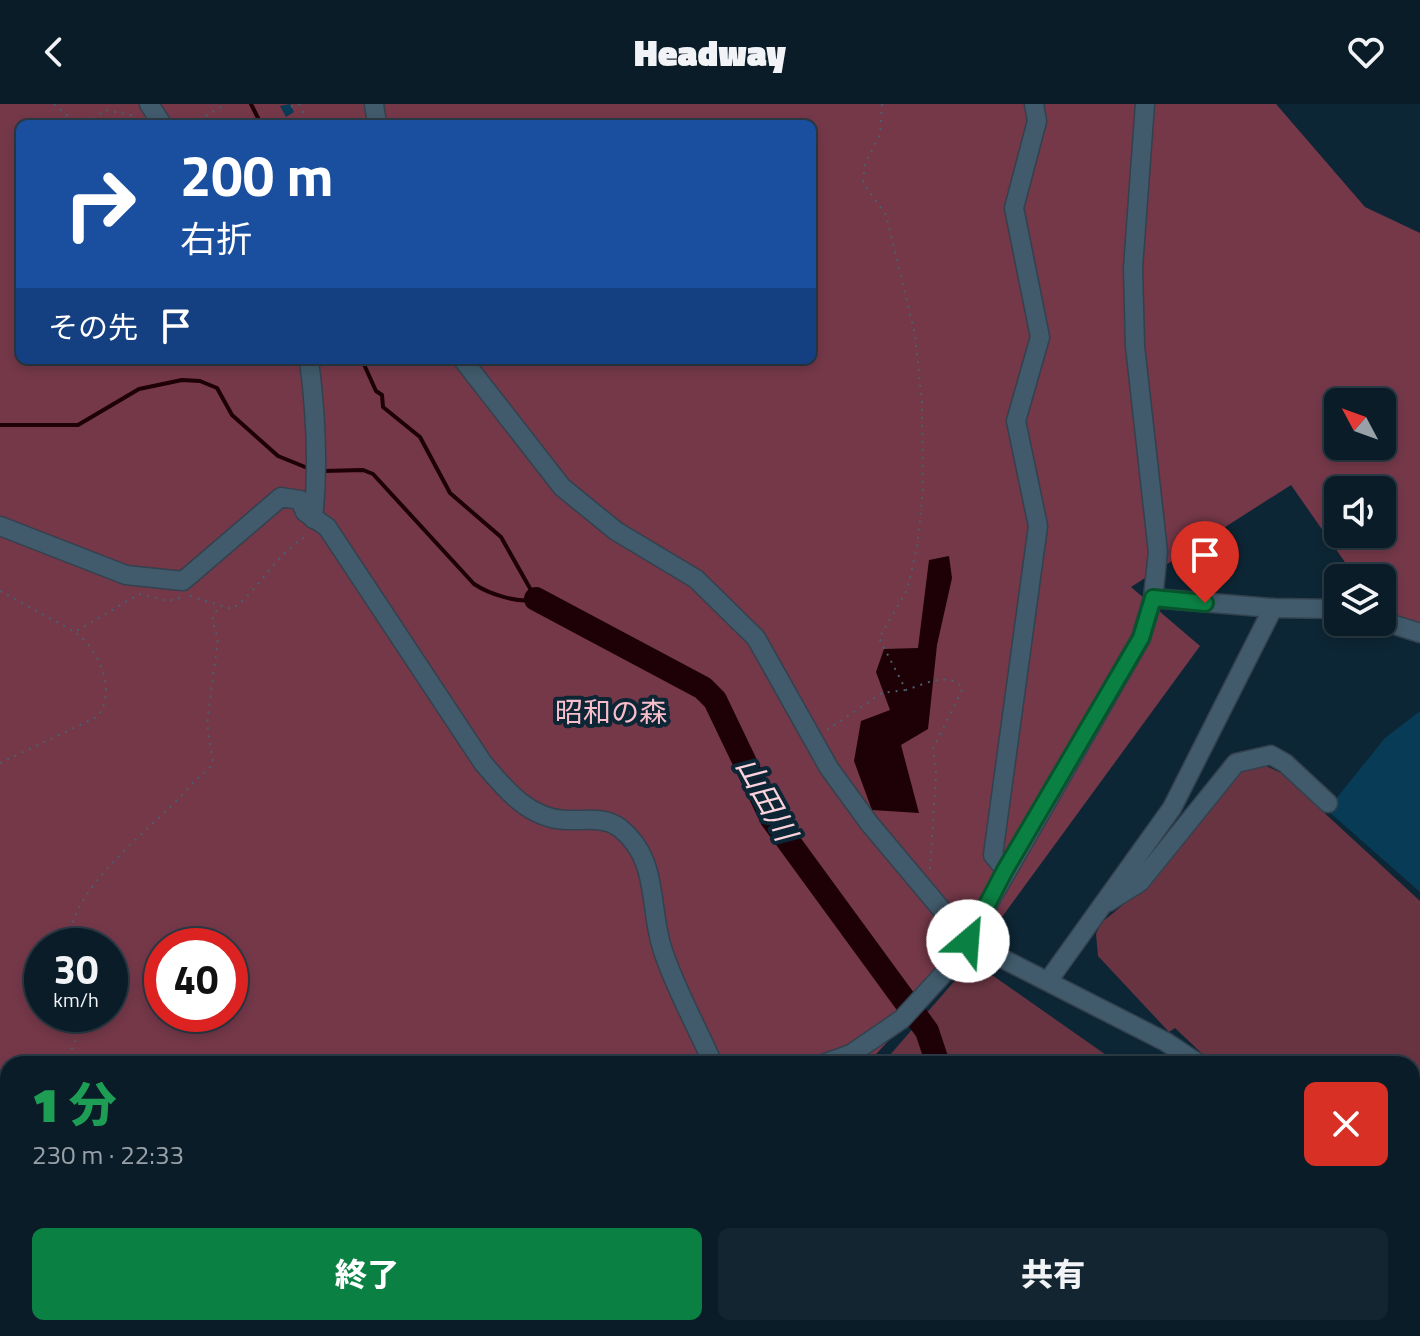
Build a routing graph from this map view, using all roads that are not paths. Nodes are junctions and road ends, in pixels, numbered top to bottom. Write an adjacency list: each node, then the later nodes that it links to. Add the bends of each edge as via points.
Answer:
1 (1034, 104): 13 (street, via 1037,121 1014,208 1040,337 1016,421 1038,526 993,855)
2 (1145, 104): 7 (street, via 1133,268 1135,346 1158,552)
3 (309, 364): 5 (street, via 317,459)
4 (466, 364): 15 (street, via 562,487 616,531 696,579 730,608 756,638 813,739 869,823)
5 (313, 519): 6 (street, via 300,500 281,497 183,581 126,575); 17 (street, via 327,527 507,792 521,804 562,821 610,822 639,847 651,879 663,952)
6 (0, 526)
7 (1153, 598): 8 (street); 13 (street, via 1141,638)
8 (1273, 608): 9 (street); 14 (street, via 1172,808)
9 (1324, 609)
10 (1396, 625): 11 (street)
11 (1420, 633)
12 (1328, 803): 14 (street, via 1271,755 1236,763 1140,882)
13 (1005, 870): 15 (street)
14 (1105, 903): 16 (street)
15 (968, 941): 16 (street); 18 (street, via 902,1019)
16 (1048, 981): 19 (street)
17 (709, 1056)
18 (845, 1056)
19 (1187, 1056)

